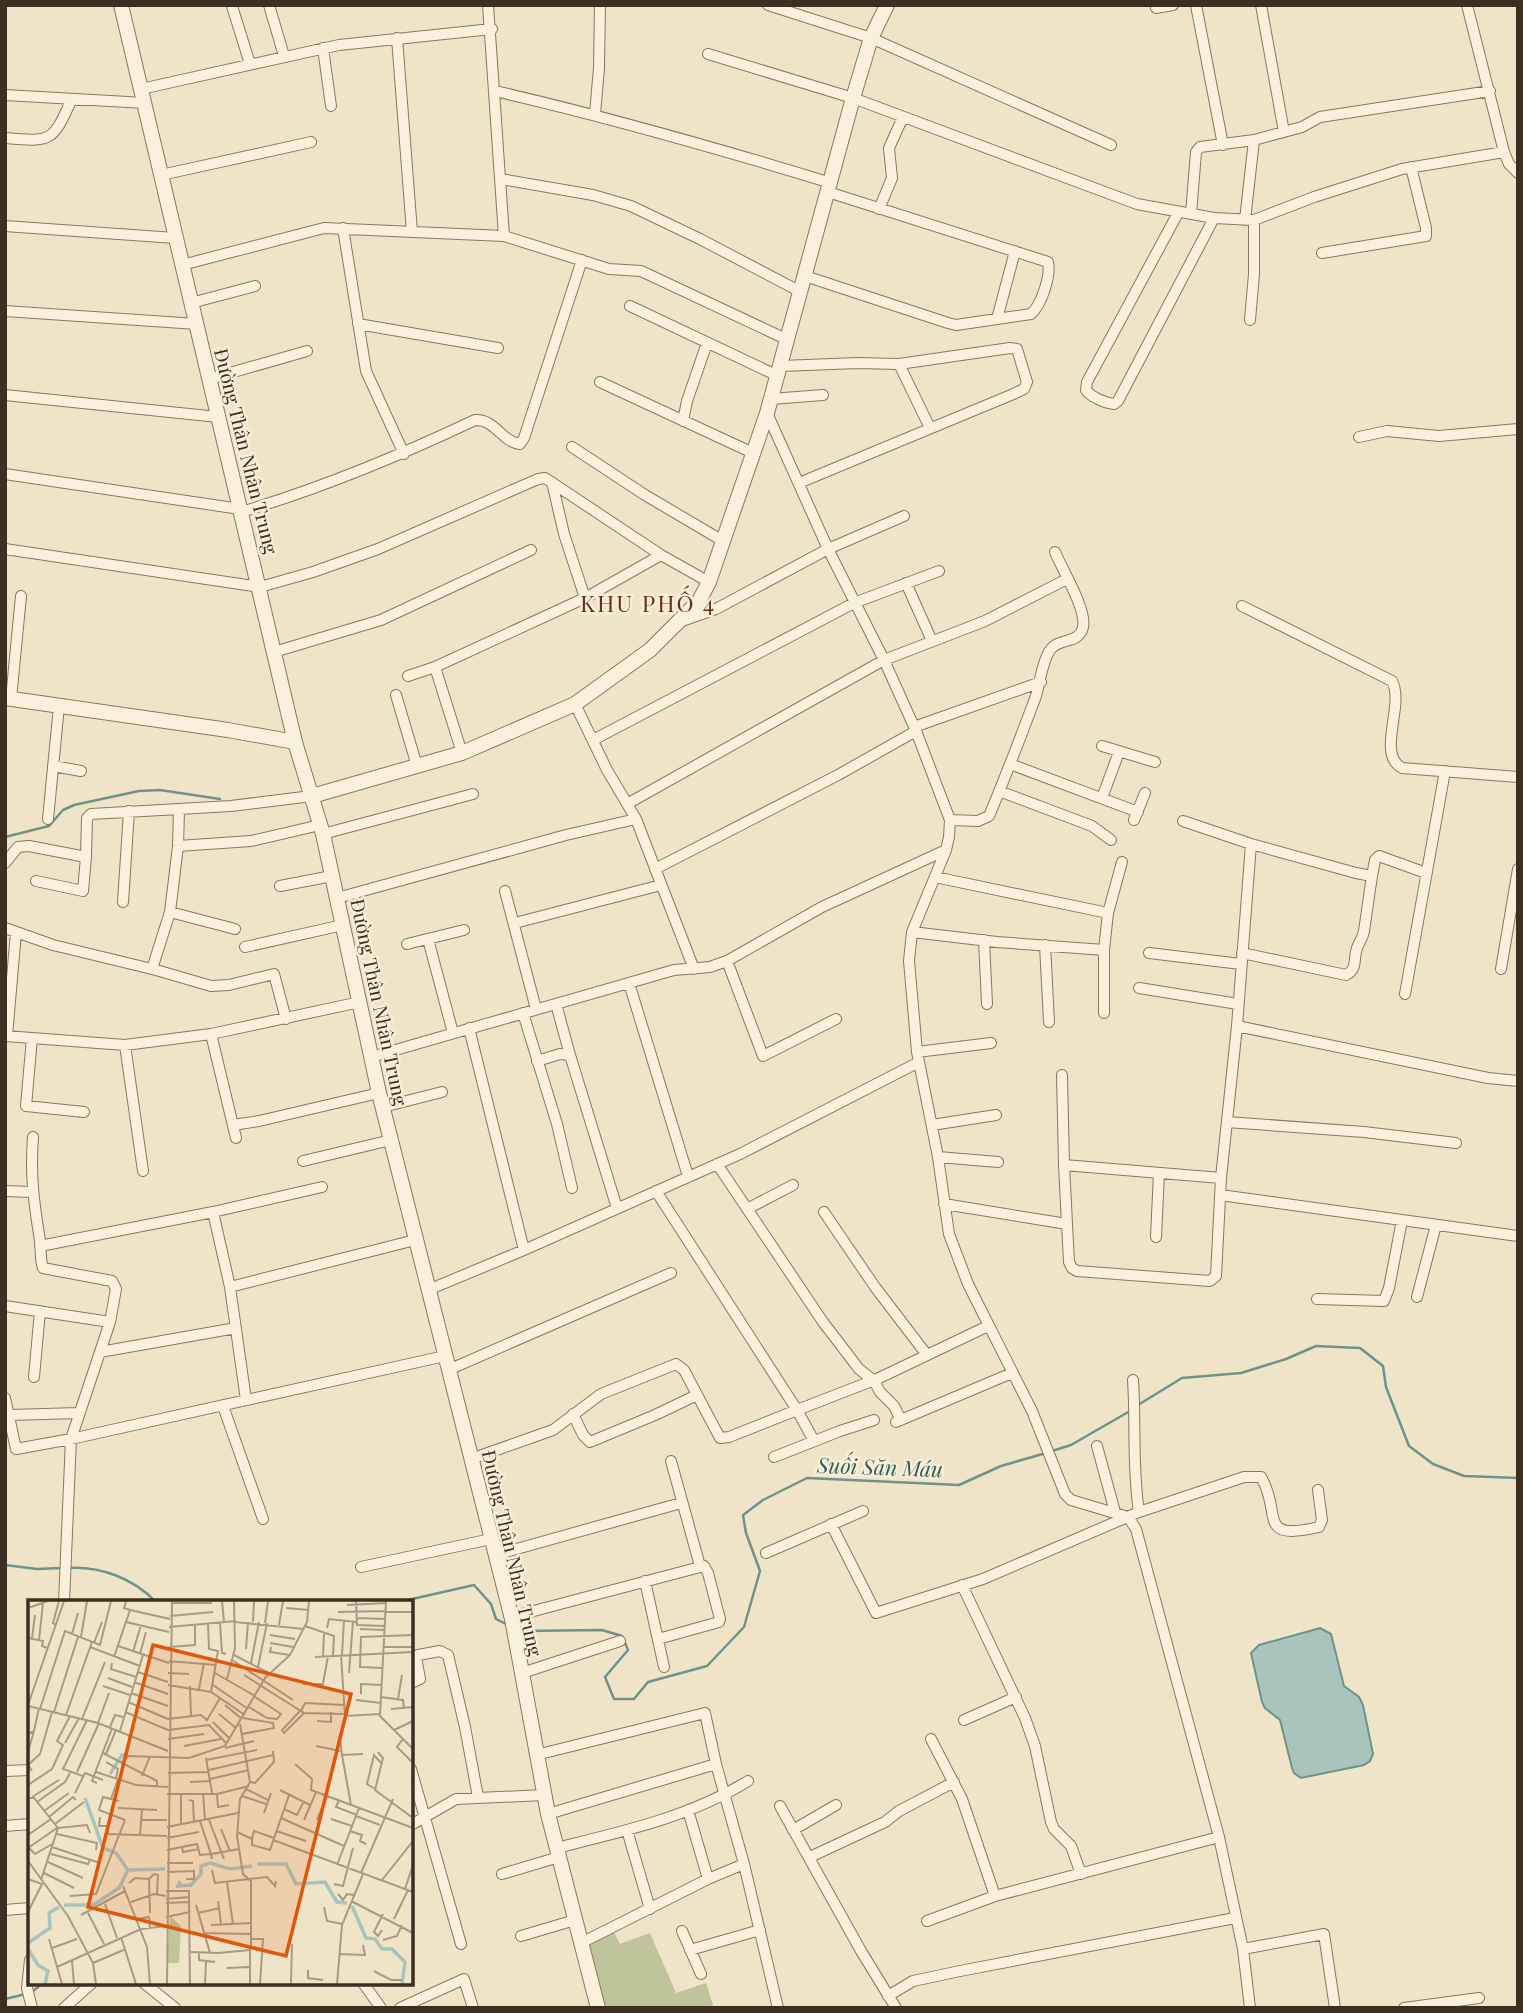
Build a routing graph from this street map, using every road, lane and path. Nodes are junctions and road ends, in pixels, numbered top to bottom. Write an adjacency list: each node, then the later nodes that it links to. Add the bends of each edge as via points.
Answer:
1 (121, 5): 23 (street, Đường Thân Nhân Trung)
2 (269, 5): 18 (street)
3 (488, 5): 13 (street)
4 (600, 5): 27 (street)
5 (768, 5): 15 (street)
6 (887, 5): 15 (street)
7 (1173, 5): 12 (street)
8 (1196, 5): 34 (street)
9 (1261, 5): 29 (street)
10 (1467, 5): 21 (street)
11 (232, 6): 19 (street)
12 (1156, 8)
13 (492, 29): 14 (street); 20 (street)
14 (397, 38): 16 (street); 48 (street)
15 (872, 38): 24 (street); 33 (street)
16 (323, 48): 18 (street); 26 (street)
17 (708, 54): 24 (street)
18 (284, 56): 19 (street)
19 (250, 64): 23 (street)
20 (495, 91): 27 (street); 39 (street)
21 (1490, 91): 29 (street, via 1320,117); 35 (street)
22 (5, 94): 25 (street)
23 (143, 96): 25 (street); 38 (street, Đường Thân Nhân Trung)
24 (853, 98): 28 (street); 40 (street)
25 (72, 99): 30 (street, via 52,136 37,141)
26 (331, 106)
27 (594, 114): 40 (street)
28 (903, 117): 41 (street, via 889,148 892,177); 42 (street, via 1109,194)
29 (1284, 132): 31 (street)
30 (5, 138)
31 (1254, 140): 34 (street); 45 (street)
32 (311, 142): 38 (street)
33 (1111, 145)
34 (1223, 145): 43 (street, via 1200,147 1196,152)
35 (1504, 152): 36 (street); 37 (street)
36 (1411, 167): 45 (street); 52 (street, via 1426,236)
37 (1518, 173)
38 (161, 175): 50 (street, Đường Thân Nhân Trung)
39 (501, 179): 49 (street); 57 (street, via 631,206)
40 (830, 188): 41 (street); 55 (street)
41 (879, 209): 51 (street)
42 (1178, 213): 43 (street); 44 (street, via 1087,382 1089,394 1109,404 1118,401)
43 (1191, 214): 44 (street)
44 (1214, 218): 45 (street)
45 (1250, 220): 62 (street, via 1254,274)
46 (5, 226): 50 (street)
47 (343, 228): 48 (street); 54 (street, via 324,228); 64 (street)
48 (412, 232): 49 (street)
49 (504, 236): 53 (street)
50 (175, 238): 54 (street, Đường Thân Nhân Trung)
51 (1015, 251): 61 (street); 61 (street, via 1048,262 1049,271 1037,309)
52 (1322, 253)
53 (582, 260): 65 (street, via 609,269 641,271); 84 (street, via 522,443 511,442 489,423 475,420)
54 (182, 265): 58 (street, Đường Thân Nhân Trung)
55 (805, 275): 57 (street); 61 (street, via 956,325)
56 (255, 286): 58 (street)
57 (801, 292): 65 (street)
58 (191, 303): 63 (street, Đường Thân Nhân Trung)
59 (630, 306): 66 (street)
60 (5, 311): 63 (street)
61 (998, 319)
62 (1250, 320)
63 (197, 324): 71 (street, Đường Thân Nhân Trung)
64 (358, 324): 67 (street); 84 (street, via 366,371)
65 (788, 340): 70 (street)
66 (708, 343): 70 (street); 78 (street)
67 (498, 348)
68 (307, 351): 71 (street)
69 (899, 364): 70 (street); 79 (street); 79 (street, via 1017,349 1027,382 1024,389)
70 (779, 371): 75 (street)
71 (209, 379): 77 (street, Đường Thân Nhân Trung)
72 (600, 382): 78 (street)
73 (5, 395): 77 (street)
74 (823, 395): 75 (street)
75 (771, 399): 76 (street)
76 (767, 414): 83 (street); 87 (street)
77 (218, 416): 88 (street, Đường Thân Nhân Trung)
78 (683, 421): 83 (street)
79 (930, 428): 87 (street)
80 (1518, 429): 81 (street, via 1439,436 1387,431)
81 (1359, 437)
82 (572, 447): 90 (street)
83 (753, 453): 90 (street)
84 (404, 454): 88 (street)
85 (5, 474): 88 (street)
86 (552, 482): 95 (street); 100 (street, via 538,478 379,549); 102 (street)
87 (799, 483): 92 (street)
88 (240, 511): 100 (street, Đường Thân Nhân Trung)
89 (904, 516): 92 (street)
90 (723, 541): 98 (street)
91 (5, 549): 100 (street)
92 (828, 549): 103 (street); 105 (street, via 716,609)
93 (531, 550): 107 (street, via 381,620)
94 (1055, 552): 97 (street)
95 (661, 555): 98 (street); 102 (street)
96 (939, 571): 99 (street)
97 (1067, 579): 106 (street, via 985,621); 111 (street, via 1083,629 1075,639 1051,647)
98 (709, 582): 105 (street)
99 (906, 583): 103 (street); 106 (street)
100 (260, 587): 107 (street, Đường Thân Nhân Trung)
101 (21, 596): 113 (street)
102 (585, 598): 109 (street)
103 (854, 603): 108 (street); 117 (street)
104 (1242, 606): 127 (street, via 1392,681 1396,698 1394,761 1402,768)
105 (679, 622): 114 (street, via 650,650)
106 (932, 641): 108 (street)
107 (274, 652): 118 (street, Đường Thân Nhân Trung)
108 (884, 660): 116 (street); 134 (street)
109 (435, 667): 110 (street); 121 (street)
110 (408, 676)
111 (1041, 682): 116 (street); 123 (street)
112 (396, 695): 125 (street)
113 (8, 699): 115 (street)
114 (575, 704): 117 (street); 121 (street)
115 (59, 706): 118 (street); 124 (street)
116 (915, 729): 139 (street); 149 (street, via 838,775)
117 (593, 740): 134 (street)
118 (295, 742): 132 (street, Đường Thân Nhân Trung)
119 (1101, 746): 120 (street)
120 (1119, 752): 122 (street); 133 (street)
121 (463, 753): 125 (street)
122 (1155, 762)
123 (1010, 764): 129 (street); 133 (street)
124 (53, 766): 126 (street); 137 (street)
125 (417, 766): 132 (street)
126 (82, 771)
127 (1445, 771): 128 (street); 151 (street)
128 (1518, 776)
129 (999, 791): 139 (street, via 984,819); 142 (street, via 1092,827)
130 (1145, 793): 133 (street, via 1136,816)
131 (473, 794): 141 (street)
132 (312, 796): 135 (street); 141 (street, Đường Thân Nhân Trung)
133 (1102, 798)
134 (627, 804): 138 (street)
135 (179, 810): 136 (street); 144 (street)
136 (129, 811): 146 (street, via 89,816); 160 (street)
137 (48, 819)
138 (636, 819): 149 (street); 159 (street)
139 (950, 820): 145 (street)
140 (1183, 821): 143 (street)
141 (322, 830): 144 (street); 152 (street, Đường Thân Nhân Trung)
142 (1111, 840)
143 (1251, 844): 153 (street); 176 (street)
144 (178, 846): 161 (street)
145 (946, 850): 154 (street); 177 (street, via 822,907)
146 (86, 857): 148 (street, via 29,846 18,847); 155 (street, via 83,891)
147 (1122, 862): 162 (street)
148 (5, 863)
149 (655, 869): 156 (street)
150 (1518, 869): 180 (street)
151 (1426, 873): 153 (street, via 1379,856); 184 (street)
152 (332, 876): 157 (street); 159 (street, Đường Thân Nhân Trung)
153 (1371, 876): 176 (street, via 1363,939 1350,973)
154 (935, 877): 162 (street); 168 (street)
155 (36, 881)
156 (662, 885): 163 (street); 179 (street)
157 (280, 886)
158 (505, 891): 163 (street)
159 (337, 898): 164 (street, Đường Thân Nhân Trung)
160 (123, 902)
161 (170, 912): 165 (street); 178 (street)
162 (1108, 913): 174 (street)
163 (515, 923): 189 (street)
164 (343, 925): 173 (street); 185 (street, Đường Thân Nhân Trung)
165 (235, 929)
166 (11, 930): 178 (street); 181 (street)
167 (464, 930): 169 (street)
168 (912, 932): 170 (street); 205 (street, via 909,961)
169 (428, 939): 171 (street); 197 (street)
170 (984, 940): 172 (street); 187 (street)
171 (407, 944)
172 (1045, 945): 174 (street); 194 (street)
173 (245, 947)
174 (1104, 950): 191 (street)
175 (1149, 953): 176 (street)
176 (1242, 958): 188 (street)
177 (727, 961): 179 (street); 193 (street, via 763,1056)
178 (152, 969): 192 (street, via 211,986 274,974)
179 (694, 969): 182 (street)
180 (1501, 969)
181 (9, 974): 199 (street)
182 (629, 983): 186 (street); 227 (street)
183 (1139, 988): 188 (street)
184 (1405, 993)
185 (360, 1002): 192 (street); 204 (street, Đường Thân Nhân Trung)
186 (556, 1004): 189 (street); 203 (street)
187 (987, 1004)
188 (1238, 1004): 195 (street)
189 (536, 1009): 190 (street)
190 (523, 1013): 196 (street); 206 (street)
191 (1104, 1013)
192 (286, 1018): 198 (street)
193 (836, 1019)
194 (1049, 1022)
195 (1237, 1026): 208 (street, via 1488,1079); 213 (street)
196 (469, 1028): 197 (street); 248 (street)
197 (453, 1033): 204 (street)
198 (211, 1034): 202 (street); 214 (street)
199 (6, 1036): 200 (street)
200 (32, 1038): 202 (street); 211 (street, via 26,1106)
201 (991, 1042): 205 (street)
202 (125, 1045): 225 (street)
203 (570, 1055): 206 (street); 237 (street)
204 (371, 1057): 210 (street, Đường Thân Nhân Trung)
205 (918, 1057): 215 (street); 223 (street)
206 (537, 1061): 231 (street)
207 (1062, 1075): 224 (street)
208 (1518, 1081)
209 (442, 1092): 210 (street)
210 (381, 1100): 214 (street); 218 (street, Đường Thân Nhân Trung)
211 (84, 1112)
212 (996, 1115): 215 (street)
213 (1227, 1122): 219 (street); 228 (street)
214 (233, 1125): 217 (street)
215 (932, 1125): 220 (street)
216 (33, 1137): 234 (street)
217 (236, 1138)
218 (391, 1140): 221 (street); 246 (street, Đường Thân Nhân Trung)
219 (1456, 1143)
220 (938, 1157): 222 (street); 236 (street)
221 (303, 1161)
222 (998, 1162)
223 (717, 1164): 227 (street); 238 (street)
224 (1065, 1165): 226 (street); 242 (street)
225 (143, 1171)
226 (1159, 1173): 228 (street); 245 (street)
227 (688, 1176): 233 (street)
228 (1221, 1178): 235 (street)
229 (793, 1185): 238 (street)
230 (322, 1187): 239 (street)
231 (572, 1188)
232 (5, 1191): 234 (street)
233 (656, 1191): 237 (street); 270 (street)
234 (32, 1192): 247 (street)
235 (1220, 1195): 241 (street); 242 (street, via 1216,1276 1210,1281 1077,1271 1069,1262)
236 (944, 1204): 242 (street); 257 (street, via 956,1256)
237 (617, 1208): 248 (street)
238 (747, 1209): 265 (street, via 823,1322 859,1370)
239 (214, 1212): 247 (street); 250 (street)
240 (824, 1212): 260 (street)
241 (1402, 1220): 243 (street); 253 (street, via 1384,1301)
242 (1067, 1224)
243 (1436, 1225): 244 (street); 252 (street)
244 (1518, 1236)
245 (1156, 1237)
246 (415, 1240): 250 (street); 251 (street, Đường Thân Nhân Trung)
247 (40, 1246): 256 (street, via 43,1268 115,1283)
248 (524, 1250): 251 (street)
249 (671, 1273): 261 (street)
250 (230, 1287): 258 (street)
251 (428, 1290): 261 (street, Đường Thân Nhân Trung)
252 (1417, 1297)
253 (1317, 1298)
254 (5, 1306): 255 (street)
255 (40, 1311): 256 (street); 263 (street)
256 (110, 1322): 259 (street)
257 (988, 1326): 260 (street); 262 (street)
258 (236, 1328): 259 (street); 268 (street)
259 (100, 1352): 271 (street)
260 (927, 1355): 265 (street)
261 (447, 1363): 268 (street); 279 (street, Đường Thân Nhân Trung)
262 (1012, 1373): 265 (street, via 899,1421 894,1406); 284 (street, via 1068,1498)
263 (34, 1377)
264 (1133, 1380): 285 (street)
265 (874, 1381): 270 (street)
266 (697, 1395): 270 (street, via 723,1439); 272 (street, via 590,1442); 272 (street, via 676,1364 601,1394)
267 (5, 1398): 273 (street)
268 (246, 1401): 269 (street)
269 (223, 1405): 275 (street); 286 (street)
270 (797, 1410): 276 (street)
271 (79, 1413): 273 (street); 275 (street)
272 (573, 1414): 279 (street, via 552,1430)
273 (9, 1415): 275 (street, via 16,1449)
274 (874, 1420): 276 (street)
275 (71, 1439): 295 (street)
276 (814, 1441): 278 (street)
277 (1097, 1446): 284 (street)
278 (774, 1457)
279 (471, 1459): 288 (street, Đường Thân Nhân Trung)
280 (671, 1461): 282 (street)
281 (1318, 1490): 285 (street, via 1322,1524 1293,1533 1274,1523 1266,1486 1254,1475)
282 (681, 1503): 290 (street); 291 (street)
283 (863, 1510): 287 (street)
284 (1115, 1512): 285 (street)
285 (1134, 1514): 294 (street); 325 (street)
286 (263, 1519)
287 (831, 1524): 289 (street); 294 (street, via 876,1613)
288 (491, 1539): 290 (street, Đường Thân Nhân Trung); 292 (street)
289 (765, 1553)
290 (495, 1555): 296 (street, Đường Thân Nhân Trung)
291 (700, 1566): 293 (street); 297 (street, via 707,1568 719,1622)
292 (361, 1567)
293 (645, 1581): 296 (street); 297 (street)
294 (962, 1585): 302 (street)
295 (64, 1600)
296 (512, 1618): 300 (street, Đường Thân Nhân Trung)
297 (657, 1639): 299 (street)
298 (620, 1641): 300 (street)
299 (664, 1667)
300 (522, 1673): 305 (street, Đường Thân Nhân Trung)
301 (413, 1682): 313 (street, via 420,1679 418,1655 440,1651 448,1655)
302 (1016, 1697): 303 (street); 330 (street, via 1035,1746 1051,1822 1071,1846)
303 (964, 1720)
304 (931, 1739): 311 (street)
305 (536, 1755): 306 (street, via 705,1713); 312 (street, Đường Thân Nhân Trung)
306 (716, 1763): 314 (street); 318 (street)
307 (28, 1770): 308 (street)
308 (5, 1771)
309 (413, 1777): 319 (street)
310 (748, 1781): 314 (street)
311 (954, 1782): 327 (street, via 885,1822); 332 (street)
312 (544, 1795): 313 (street); 318 (street, Đường Thân Nhân Trung)
313 (478, 1797): 319 (street, via 456,1799)
314 (724, 1797): 317 (street); 328 (street)
315 (836, 1805): 324 (street)
316 (780, 1806): 324 (street)
317 (688, 1810): 323 (street); 331 (street)
318 (548, 1814): 326 (street, Đường Thân Nhân Trung)
319 (424, 1819): 321 (street); 343 (street)
320 (28, 1824): 322 (street)
321 (413, 1824)
322 (5, 1826)
323 (627, 1830): 326 (street); 334 (street)
324 (793, 1830): 327 (street)
325 (1219, 1837): 330 (street); 336 (street)
326 (557, 1852): 329 (street); 337 (street, Đường Thân Nhân Trung)
327 (810, 1857): 350 (street)
328 (744, 1864): 331 (street); 339 (street)
329 (502, 1874)
330 (1081, 1874): 332 (street)
331 (708, 1879): 334 (street)
332 (995, 1896): 338 (street)
333 (28, 1908): 335 (street)
334 (650, 1909): 342 (street)
335 (5, 1910)
336 (1235, 1918): 344 (street); 350 (street, via 960,1971 913,1982)
337 (575, 1920): 341 (street); 342 (street, Đường Thân Nhân Trung)
338 (927, 1921)
339 (760, 1930): 345 (street); 358 (street)
340 (682, 1931): 345 (street)
341 (521, 1936)
342 (581, 1943): 357 (street, Đường Thân Nhân Trung)
343 (461, 1944)
344 (1243, 1949): 360 (street); 361 (street, via 1324,1934)
345 (690, 1950): 346 (street)
346 (701, 1974)
347 (90, 1985): 352 (street)
348 (146, 1985): 353 (street)
349 (364, 1985): 354 (street)
350 (888, 1996): 359 (street)
351 (1479, 1998): 362 (street)
352 (64, 2008)
353 (175, 2008)
354 (381, 2008)
355 (400, 2008): 356 (street, via 464,1979)
356 (474, 2008)
357 (598, 2008)
358 (778, 2008)
359 (896, 2008)
360 (1250, 2008)
361 (1335, 2008)
362 (1404, 2008)

